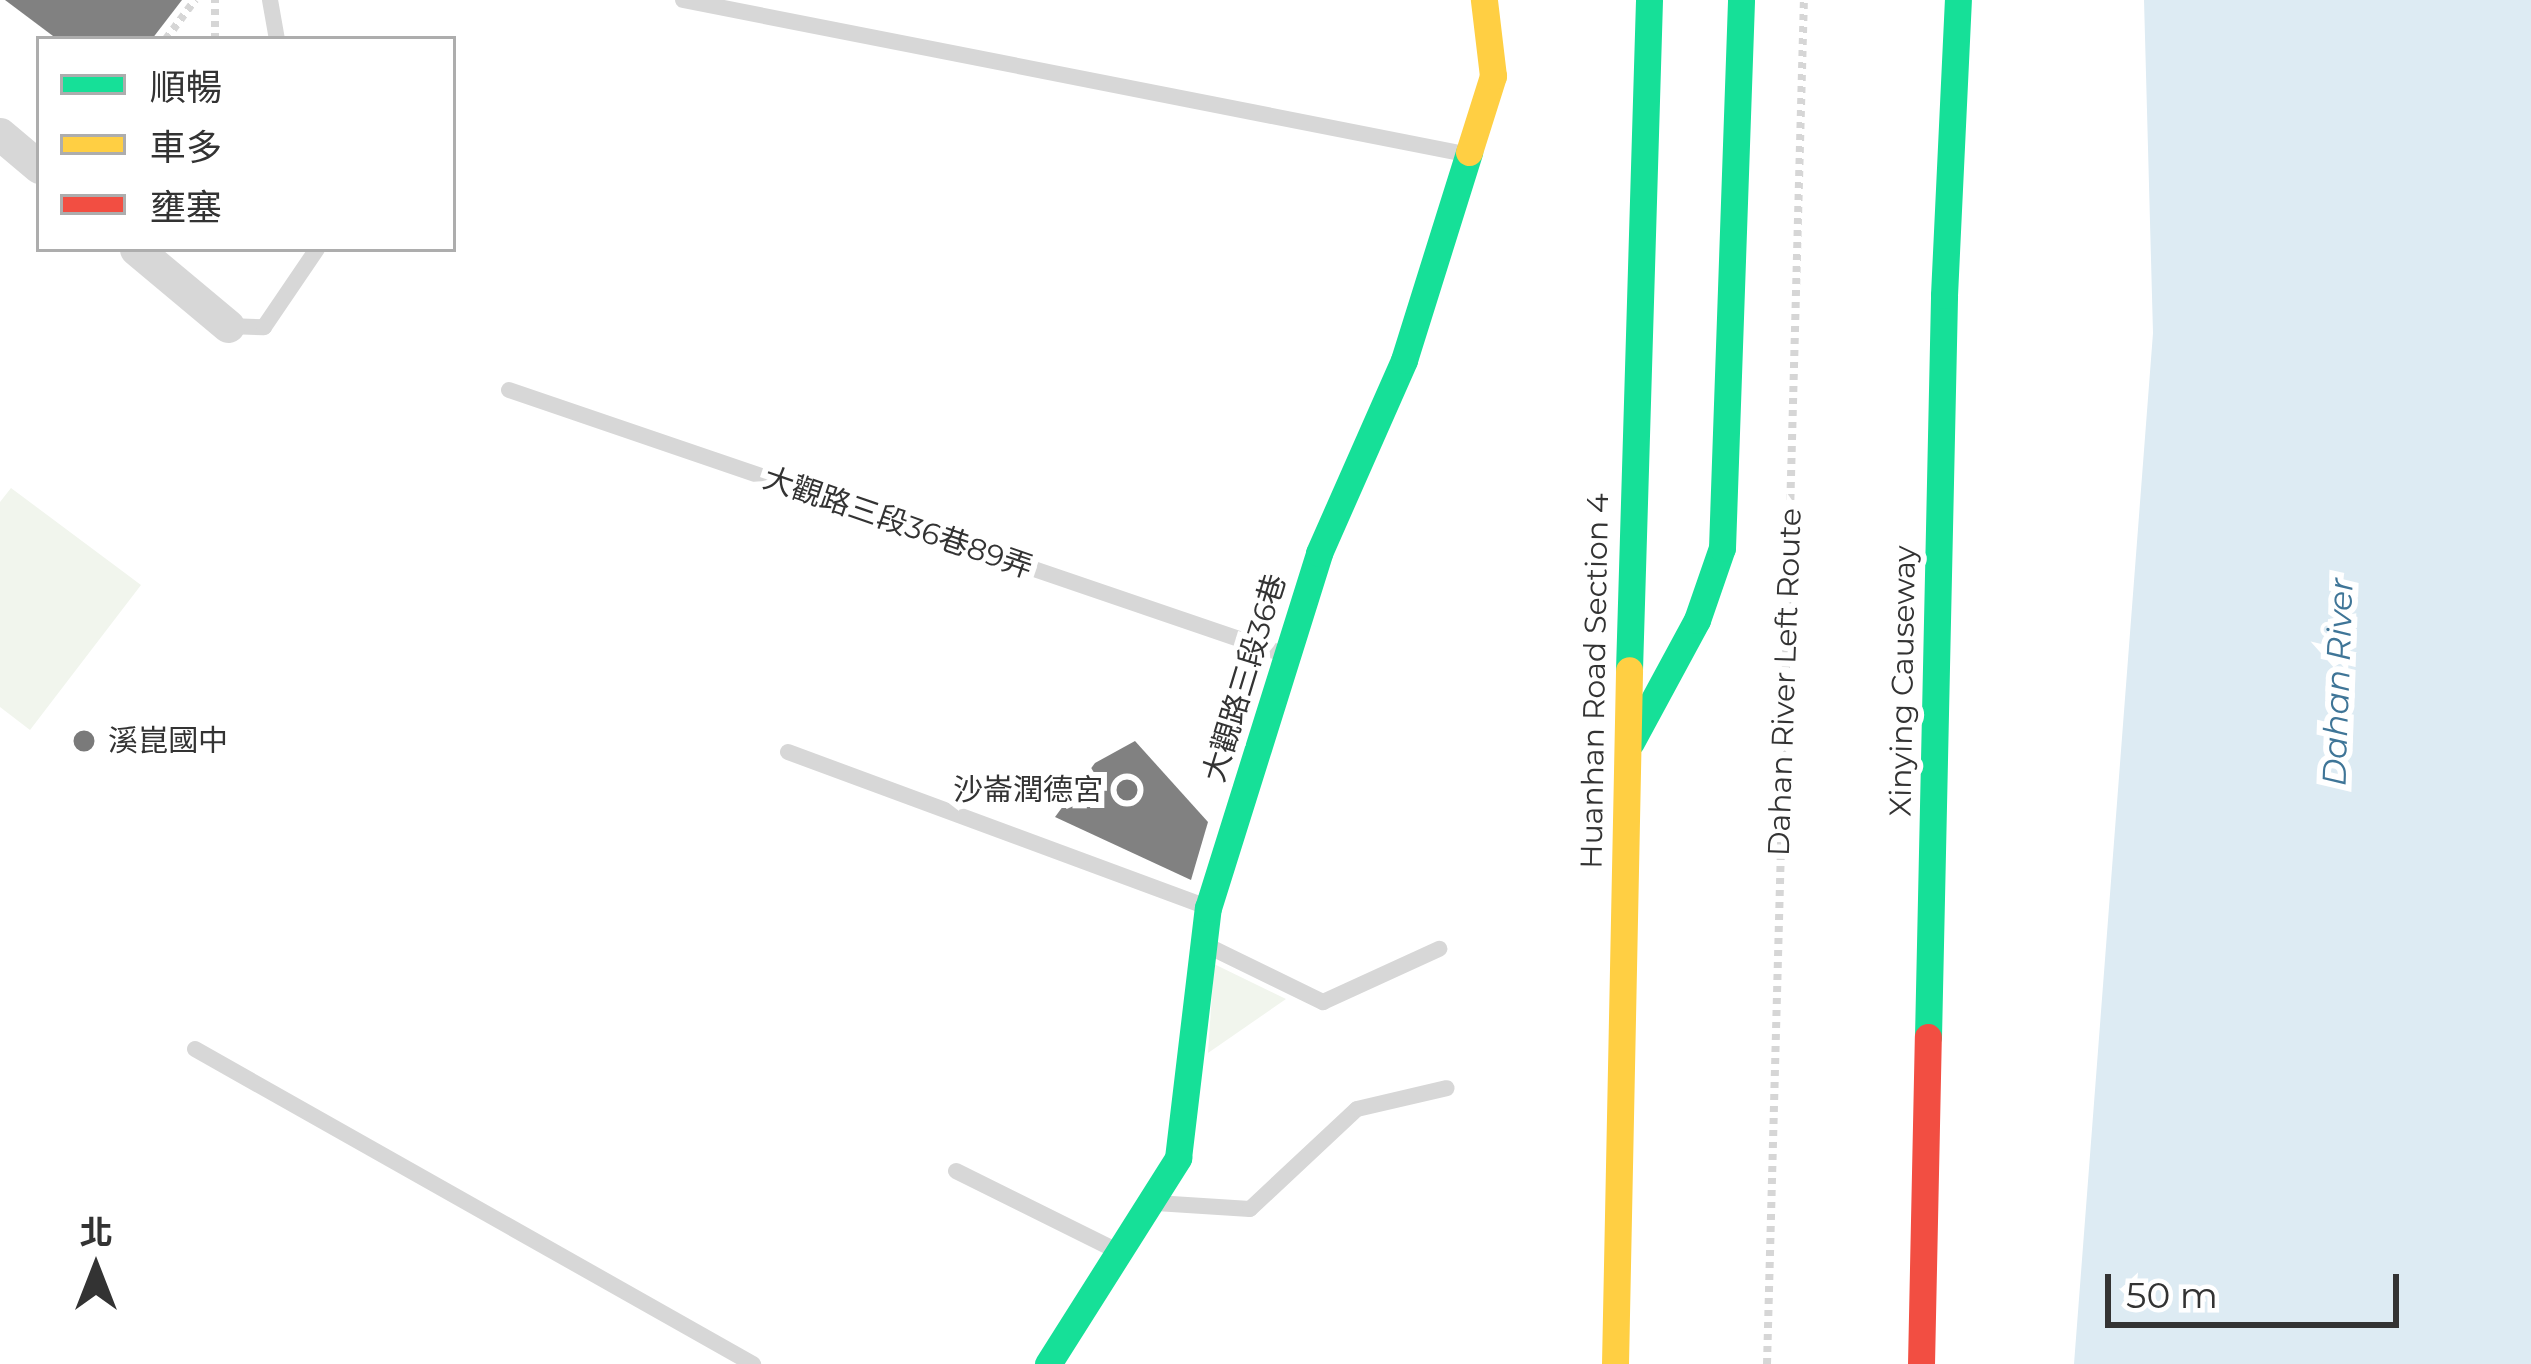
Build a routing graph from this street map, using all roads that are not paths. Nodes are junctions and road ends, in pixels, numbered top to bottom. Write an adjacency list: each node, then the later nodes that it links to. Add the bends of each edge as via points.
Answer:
1 (270, 0): 7 (lane)
2 (683, 0): 9 (lane)
3 (1484, 0): 9 (street, 大觀路三段36巷, via 1493,76)
4 (1649, 0): 16 (street, Huanhan Road Section 4)
5 (1741, 0): 16 (street, via 1722,548 1697,620)
6 (1958, 0): 29 (street, Xinying Causeway)
7 (277, 36)
8 (0, 134): 10 (street)
9 (1468, 155): 15 (street, 大觀路三段36巷, via 1404,360 1319,553)
10 (36, 164)
11 (140, 252): 13 (street)
12 (315, 252): 13 (lane, via 264,327)
13 (228, 326)
14 (508, 390): 15 (lane, 大觀路三段36巷89弄)
15 (1287, 656): 18 (street, 大觀路三段36巷)
16 (1627, 750): 28 (street, Huanhan Road Section 4)
17 (788, 752): 18 (lane)
18 (1208, 908): 19 (street, 大觀路三段36巷)
19 (1203, 944): 20 (lane, via 1323,1002); 24 (street, 大觀路三段36巷, via 1178,1158)
20 (1438, 949)
21 (195, 1049): 27 (lane)
22 (1448, 1088): 24 (lane, via 1357,1109 1250,1209)
23 (956, 1171): 25 (lane)
24 (1149, 1202): 25 (street, 大觀路三段36巷)
25 (1118, 1251): 26 (street, 大觀路三段36巷)
26 (1056, 1359)
27 (753, 1364)
28 (1615, 1364)
29 (1922, 1364)

